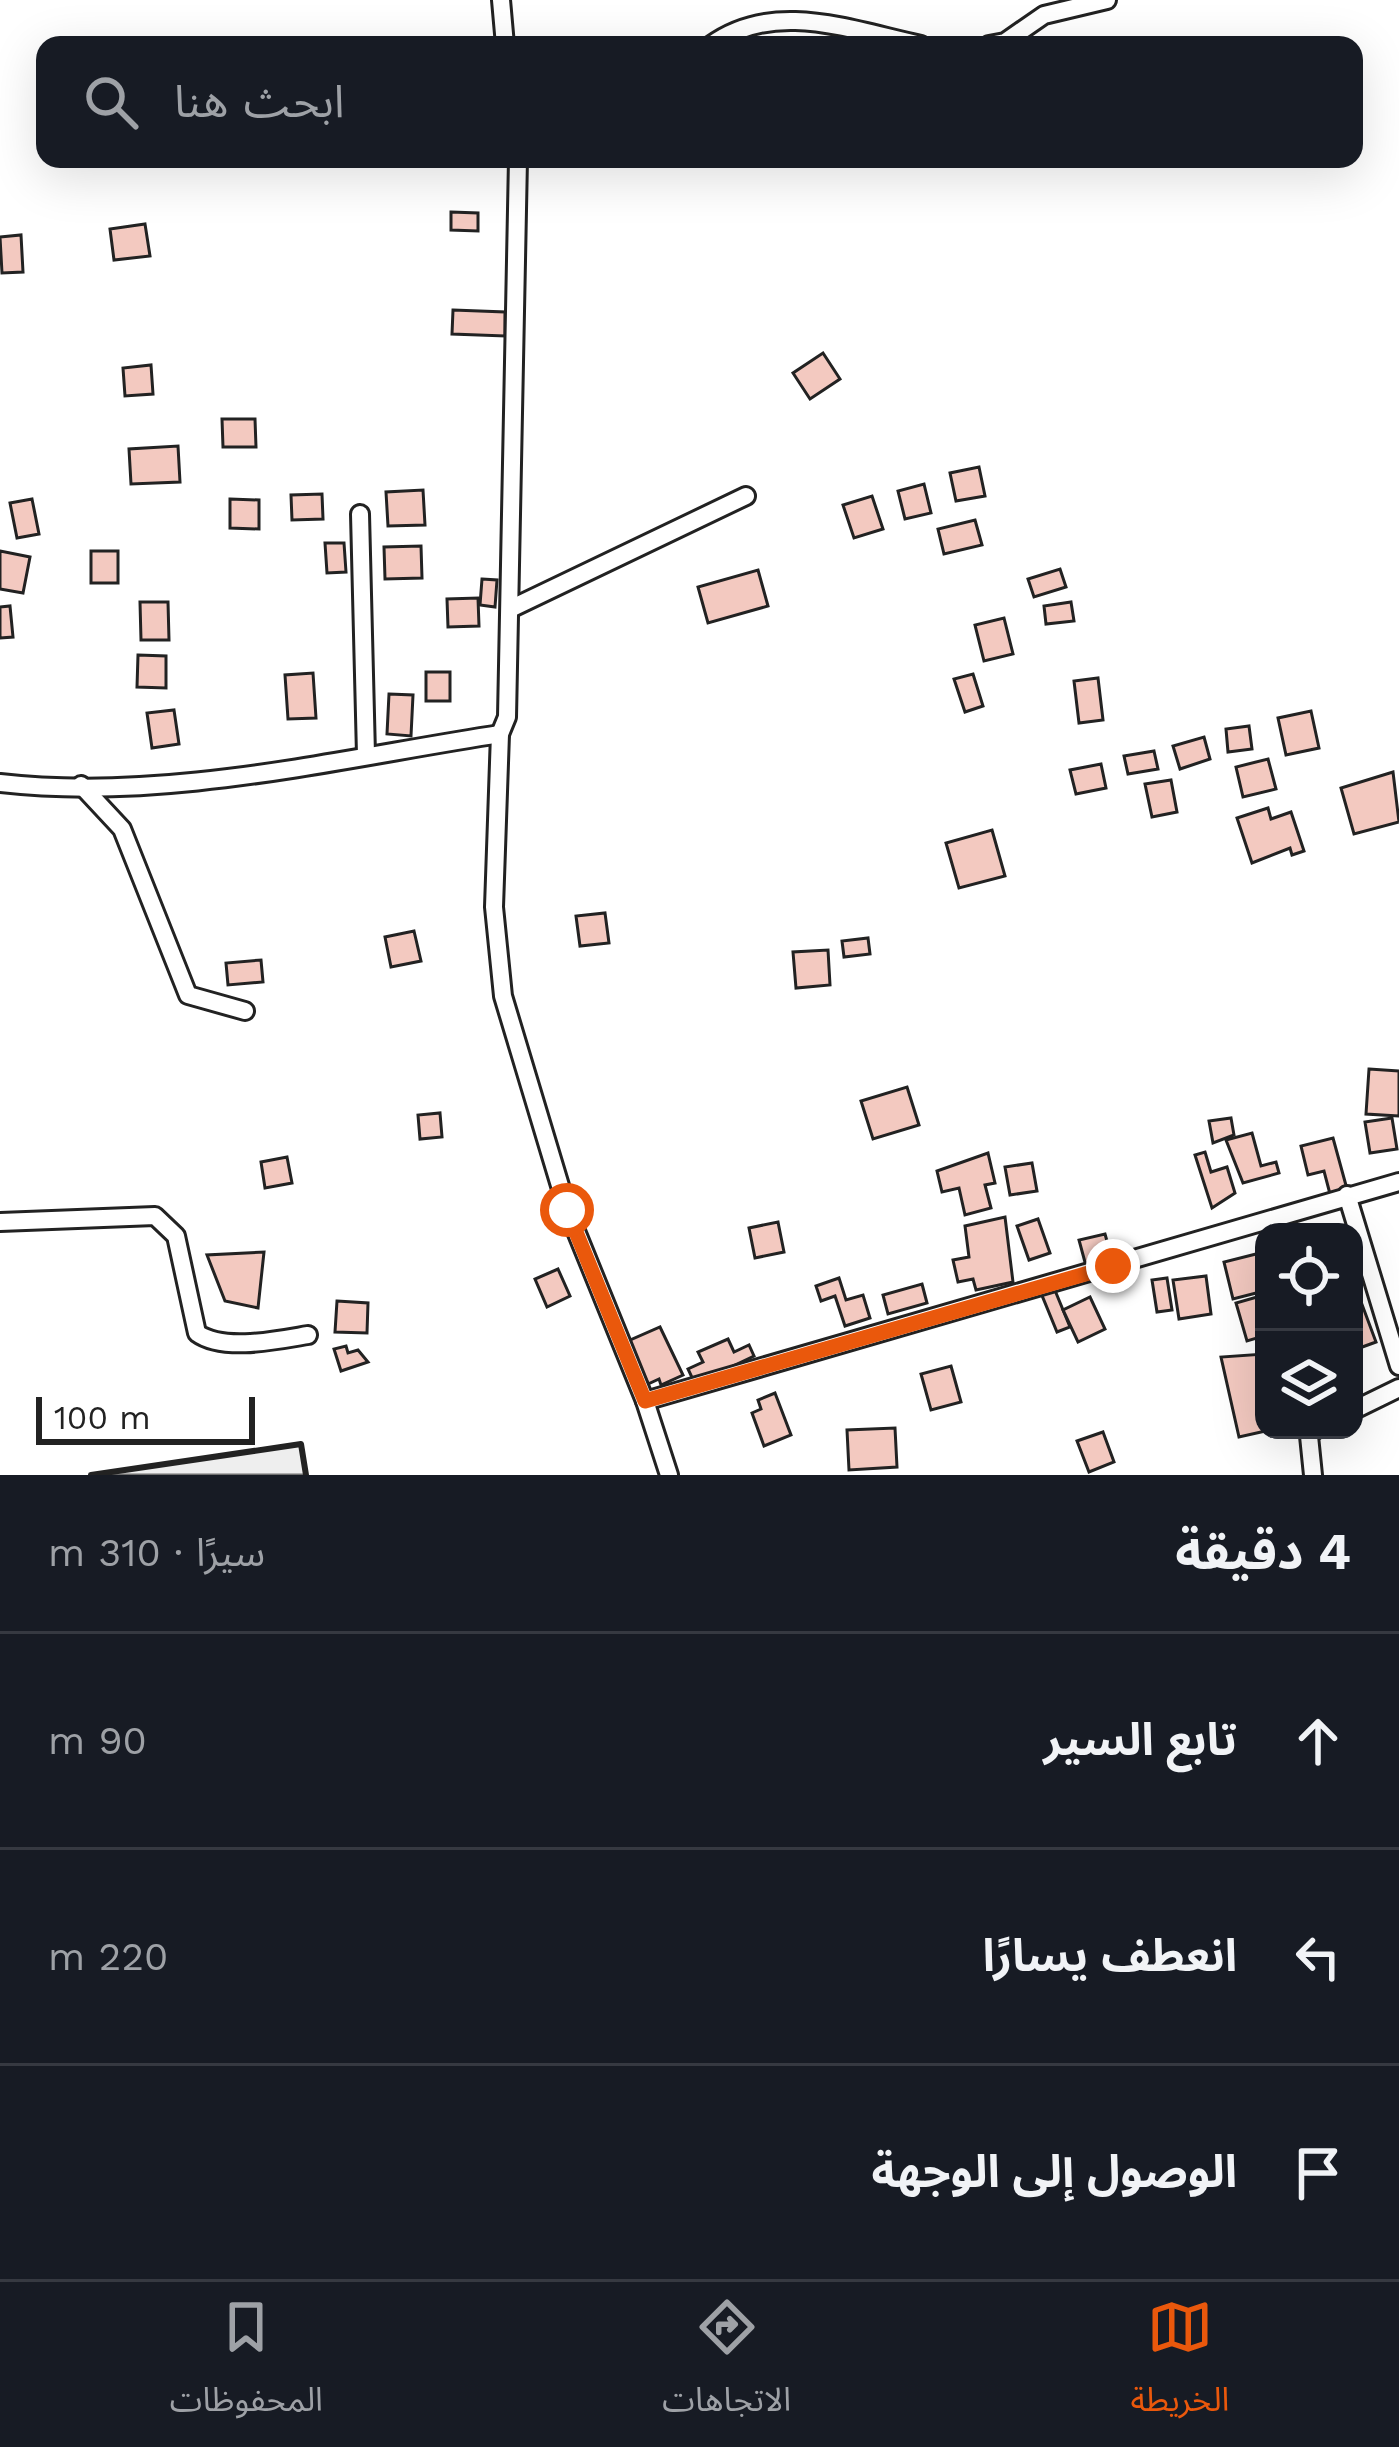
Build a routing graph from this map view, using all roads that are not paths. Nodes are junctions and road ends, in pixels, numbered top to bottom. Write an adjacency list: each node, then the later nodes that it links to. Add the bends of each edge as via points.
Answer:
1 (501, 0): 4 (street)
2 (1107, 0): 3 (street)
3 (1044, 7): 7 (street)
4 (504, 36)
5 (724, 36): 6 (street, via 763,10)
6 (889, 36)
7 (1012, 36)
8 (520, 168): 11 (street)
9 (746, 496): 11 (street)
10 (360, 514): 13 (street)
11 (510, 609): 12 (street)
12 (500, 734): 13 (street); 25 (street, via 494,907 503,996 567,1210)
13 (366, 754): 15 (street, via 278,771)
14 (0, 783): 15 (street)
15 (81, 785): 16 (street, via 122,829 188,994)
16 (245, 1011)
17 (1399, 1182): 18 (street)
18 (1347, 1195): 20 (street); 23 (street)
19 (0, 1222): 22 (street, via 155,1216 176,1236 197,1333 230,1341)
20 (1280, 1223)
21 (1255, 1231): 25 (street)
22 (308, 1335)
23 (1399, 1366)
24 (1399, 1388): 26 (street)
25 (645, 1401): 28 (street)
26 (1363, 1406)
27 (1309, 1439): 29 (street)
28 (670, 1475)
29 (1313, 1475)

